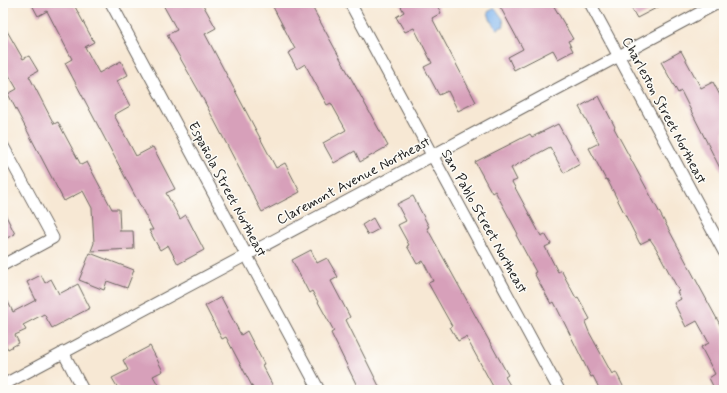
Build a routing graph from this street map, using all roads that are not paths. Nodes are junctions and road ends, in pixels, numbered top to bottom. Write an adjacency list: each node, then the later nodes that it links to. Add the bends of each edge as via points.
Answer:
1 (111, 3): 9 (street, Española Street Northeast)
2 (350, 3): 7 (street, San Pablo Street Northeast)
3 (590, 3): 5 (street, Charleston Street Northeast)
4 (718, 3): 5 (street, Claremont Avenue Northeast)
5 (618, 56): 7 (street, Claremont Avenue Northeast); 8 (street, Charleston Street Northeast)
6 (3, 146): 10 (street, via 53,238)
7 (432, 155): 9 (street, Claremont Avenue Northeast); 15 (street, San Pablo Street Northeast)
8 (724, 252)
9 (246, 254): 11 (street, Claremont Avenue Northeast); 14 (street, Española Street Northeast)
10 (3, 265)
11 (63, 352): 12 (street, Claremont Avenue Northeast); 13 (street)
12 (3, 385)
13 (83, 390)
14 (319, 390)
15 (559, 390)

